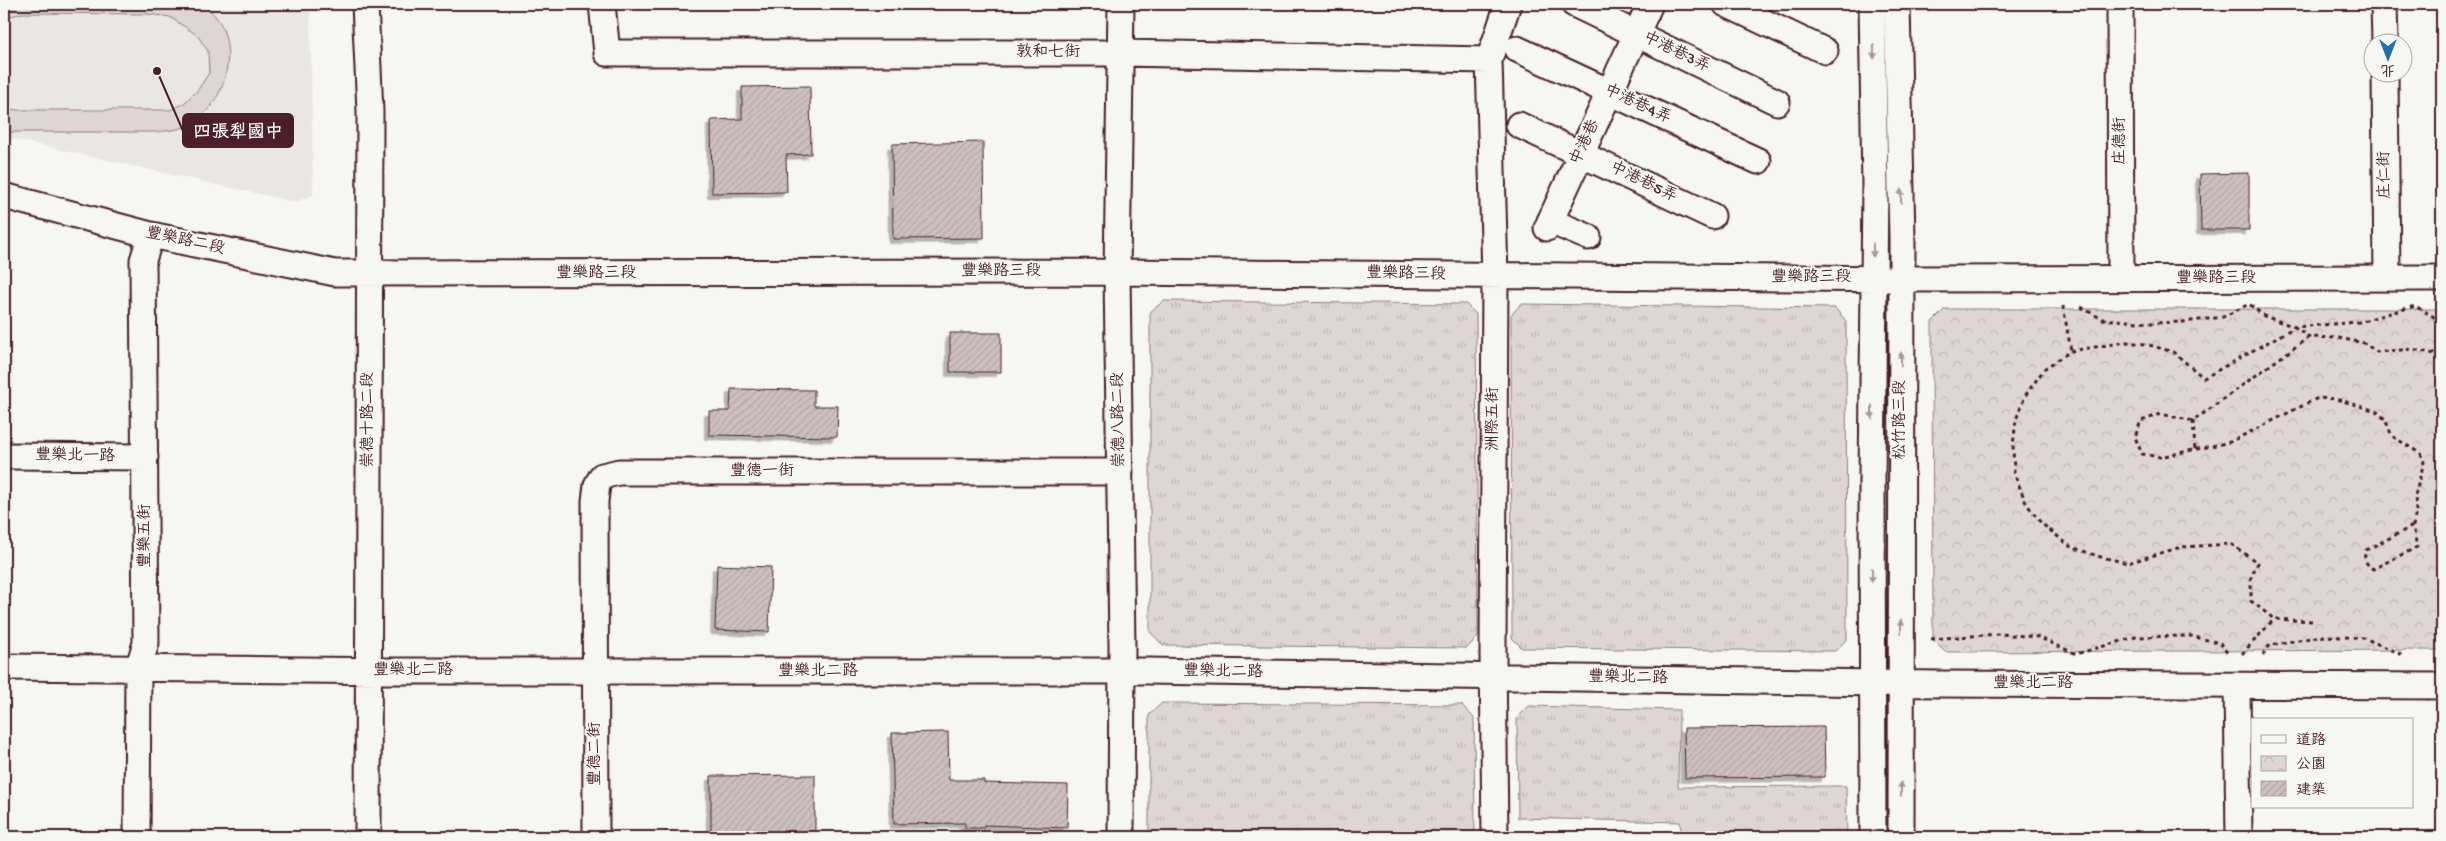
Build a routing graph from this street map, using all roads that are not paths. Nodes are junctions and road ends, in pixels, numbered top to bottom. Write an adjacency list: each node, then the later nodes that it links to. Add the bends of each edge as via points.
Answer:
1 (364, 4): 29 (street, 崇德十路二段, via 370,111)
2 (602, 4): 16 (street, 敦和七街, via 607,53)
3 (1121, 4): 16 (street, 崇德八路二段)
4 (1508, 4): 17 (street, 洲際五街)
5 (1574, 4): 13 (street, 中港巷3弄)
6 (1650, 4): 13 (street, 中港巷)
7 (1726, 4): 15 (street)
8 (1872, 4): 31 (street, 松竹路三段, one-way to 31)
9 (1897, 4): 34 (street, 松竹路三段, one-way to 9, via 1901,105)
10 (2120, 4): 35 (street, 庄德街)
11 (2384, 4): 12 (street)
12 (2385, 32)
13 (1636, 34): 19 (street, 中港巷); 20 (street, 中港巷3弄)
14 (1516, 49): 19 (street, 中港巷4弄)
15 (1825, 50)
16 (1120, 53): 17 (street, 敦和七街); 28 (street, 崇德八路二段)
17 (1489, 60): 30 (street, 洲際五街)
18 (2385, 82): 32 (street, 庄仁街)
19 (1610, 92): 22 (street, 中港巷); 23 (street, 中港巷4弄)
20 (1778, 102)
21 (1519, 125): 22 (street, 中港巷5弄)
22 (1581, 154): 25 (street, 中港巷5弄); 27 (street, 中港巷, via 1549,224)
23 (1758, 161)
24 (4, 196): 26 (street, 豐樂路二段)
25 (1712, 216)
26 (151, 235): 29 (street, 豐樂路二段, via 334,273); 37 (street, 豐樂五街, via 143,260)
27 (1588, 237)
28 (1117, 272): 29 (street, 豐樂路三段); 30 (street, 豐樂路三段); 38 (street, 崇德八路二段)
29 (369, 273): 41 (street, 崇德十路二段)
30 (1495, 277): 31 (street, 豐樂路三段); 44 (street, 洲際五街)
31 (1873, 278): 34 (street, 豐樂路三段); 45 (street, 松竹路三段, one-way to 45)
32 (2387, 278): 33 (street, 豐樂路三段); 35 (street, 豐樂路三段)
33 (2442, 278)
34 (1900, 279): 35 (street, 豐樂路三段); 46 (street, 松竹路三段, one-way to 34)
35 (2121, 279)
36 (4, 456): 37 (street, 豐樂北一路)
37 (146, 457): 40 (street, 豐樂五街, via 146,643)
38 (1120, 472): 42 (street, 豐德一街, via 618,472 602,476 595,501); 43 (street, 崇德八路二段)
39 (4, 667): 40 (street, 豐樂北二路)
40 (138, 669): 41 (street, 豐樂北二路); 49 (street, 豐樂五街)
41 (368, 671): 42 (street, 豐樂北二路); 50 (street, 崇德十路二段)
42 (596, 671): 43 (street, 豐樂北二路); 51 (street, 豐德二街)
43 (1122, 671): 44 (street, 豐樂北二路); 52 (street, 崇德八路二段)
44 (1494, 677): 45 (street, 豐樂北二路); 53 (street, 洲際五街)
45 (1872, 682): 46 (street, 豐樂北二路); 54 (street, 松竹路三段)
46 (1900, 682): 47 (street, 豐樂北二路); 55 (street, 松竹路三段, one-way to 46)
47 (2237, 685): 48 (street, 豐樂北二路); 56 (street)
48 (2442, 686)
49 (137, 837)
50 (368, 837)
51 (596, 837)
52 (1121, 837)
53 (1495, 837)
54 (1873, 837)
55 (1901, 837)
56 (2239, 837)

